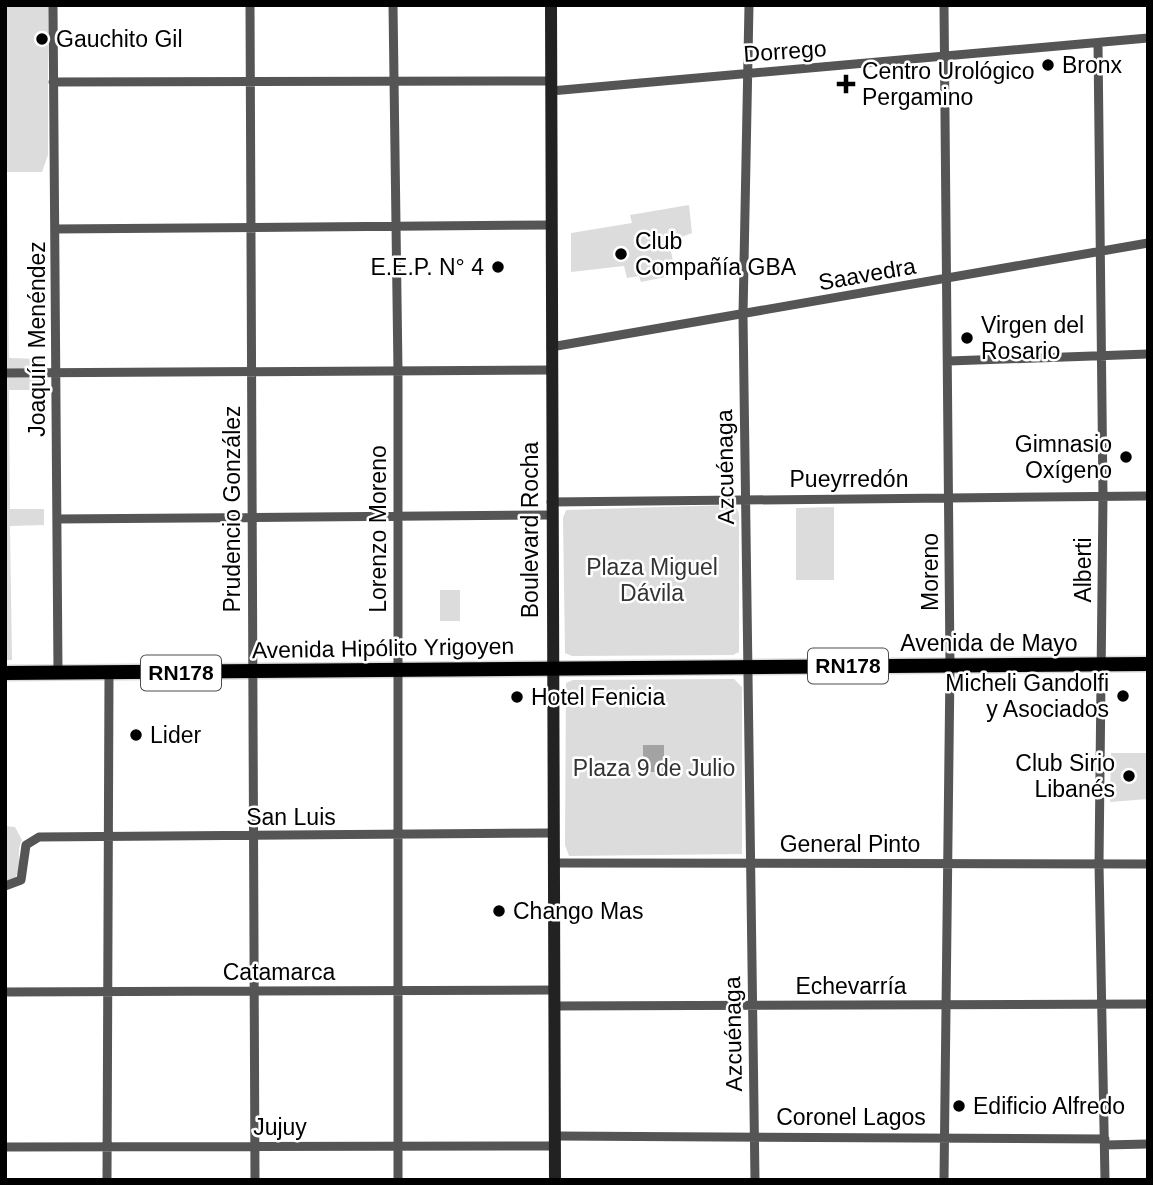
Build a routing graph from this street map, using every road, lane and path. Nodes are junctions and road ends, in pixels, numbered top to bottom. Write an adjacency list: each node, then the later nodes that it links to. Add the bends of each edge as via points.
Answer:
1 (53, 5): 11 (street, Joaquín Menéndez)
2 (250, 5): 13 (street, Prudencio González)
3 (393, 5): 12 (street, Lorenzo Moreno)
4 (551, 5): 14 (main road, Boulevard Rocha)
5 (749, 5): 10 (street, Azcuénaga)
6 (944, 5): 9 (street, Moreno)
7 (1148, 38): 8 (street, Dorrego)
8 (1098, 44): 9 (street, Dorrego); 20 (street, Alberti)
9 (945, 58): 10 (street, Dorrego); 21 (street, Moreno)
10 (748, 73): 14 (street, Dorrego); 22 (street, Azcuénaga)
11 (53, 82): 13 (street, Dorrego); 18 (street, Joaquín Menéndez)
12 (395, 82): 13 (street, Dorrego); 14 (street, Dorrego); 17 (street, Lorenzo Moreno)
13 (250, 83): 16 (street, Prudencio González)
14 (551, 86): 15 (main road, Boulevard Rocha)
15 (551, 225): 17 (street); 23 (main road, Boulevard Rocha)
16 (251, 227): 17 (street); 18 (street); 31 (street, Prudencio González)
17 (396, 227): 28 (street, Lorenzo Moreno)
18 (55, 229): 30 (street, Joaquín Menéndez)
19 (1148, 243): 20 (street, Saavedra)
20 (1102, 251): 21 (street, Saavedra); 25 (street, Alberti)
21 (948, 279): 22 (street, Saavedra); 26 (street, Moreno)
22 (743, 315): 23 (street, Saavedra); 35 (street, Azcuénaga)
23 (551, 347): 27 (main road, Boulevard Rocha)
24 (1148, 354): 25 (street)
25 (1102, 356): 26 (street); 32 (street, Alberti)
26 (949, 361): 34 (street, Moreno)
27 (551, 370): 28 (street); 36 (main road, Boulevard Rocha)
28 (397, 371): 31 (street); 37 (street, Lorenzo Moreno)
29 (5, 373): 30 (street)
30 (56, 373): 31 (street); 39 (street, Joaquín Menéndez)
31 (251, 373): 38 (street, Prudencio González)
32 (1103, 496): 33 (street, Pueyrredón); 34 (street, Pueyrredón); 40 (street, Alberti)
33 (1148, 496)
34 (949, 497): 35 (street, Pueyrredón); 43 (street, Moreno)
35 (744, 498): 36 (street, Pueyrredón); 42 (street, Azcuénaga)
36 (551, 508): 37 (street, Pueyrredón); 44 (main road, Boulevard Rocha)
37 (397, 517): 38 (street, Pueyrredón); 45 (street, Lorenzo Moreno)
38 (251, 518): 39 (street, Pueyrredón); 46 (street, Prudencio González)
39 (57, 519): 48 (street, Joaquín Menéndez)
40 (1102, 664): 41 (main road, Avenida de Mayo / RN178); 43 (main road, Avenida de Mayo / RN178); 57 (street, Alberti)
41 (1148, 664)
42 (747, 666): 43 (main road, Avenida de Mayo / RN178); 44 (main road, RN178); 55 (street, Azcuénaga)
43 (950, 666): 56 (street, Moreno)
44 (551, 668): 45 (main road, Avenida Hipólito Yrigoyen / RN178); 50 (main road, Boulevard Rocha)
45 (396, 670): 46 (main road, Avenida Hipólito Yrigoyen / RN178); 51 (street, Lorenzo Moreno)
46 (252, 672): 49 (main road, Avenida Hipólito Yrigoyen / RN178); 52 (street, Prudencio González)
47 (5, 673): 48 (main road, Avenida Hipólito Yrigoyen / RN178)
48 (58, 673): 49 (main road, Avenida Hipólito Yrigoyen / RN178)
49 (109, 673): 53 (street)
50 (552, 833): 51 (street, San Luis); 54 (main road, Boulevard Rocha)
51 (397, 835): 52 (street, San Luis); 62 (street, Lorenzo Moreno)
52 (253, 836): 53 (street, San Luis); 61 (street, Prudencio González)
53 (109, 837): 59 (street, San Luis, via 30,840 21,880); 64 (street)
54 (553, 863): 55 (street, General Pinto); 60 (main road, Boulevard Rocha)
55 (750, 863): 56 (street, General Pinto); 67 (street, Azcuénaga)
56 (947, 864): 57 (street, General Pinto); 68 (street, Moreno)
57 (1098, 864): 58 (street, General Pinto); 65 (street, Alberti)
58 (1148, 864)
59 (5, 886)
60 (553, 990): 62 (street, Catamarca); 69 (main road, Boulevard Rocha)
61 (254, 991): 62 (street, Catamarca); 64 (street, Catamarca); 78 (street, Prudencio González)
62 (398, 991): 75 (street, Lorenzo Moreno)
63 (5, 992): 64 (street, Catamarca)
64 (109, 992): 77 (street)
65 (1102, 1004): 66 (street, Echevarría); 68 (street, Echevarría); 73 (street, Alberti)
66 (1148, 1004)
67 (752, 1005): 68 (street, Echevarría); 69 (street, Echevarría); 70 (street, Azcuénaga)
68 (944, 1005): 71 (street, Moreno)
69 (554, 1006): 72 (main road, Boulevard Rocha)
70 (754, 1136): 71 (street, Coronel Lagos); 72 (street, Coronel Lagos); 83 (street, Azcuénaga)
71 (944, 1137): 73 (street, Coronel Lagos); 84 (street, Moreno)
72 (555, 1141): 75 (street, Jujuy); 82 (main road, Boulevard Rocha)
73 (1105, 1142): 74 (street, Coronel Lagos); 85 (street, Alberti)
74 (1148, 1144)
75 (398, 1146): 78 (street, Jujuy); 81 (street, Lorenzo Moreno)
76 (5, 1147): 77 (street, Jujuy)
77 (107, 1147): 78 (street, Jujuy); 79 (street)
78 (254, 1147): 80 (street, Prudencio González)
79 (107, 1180)
80 (255, 1180)
81 (398, 1180)
82 (555, 1180)
83 (755, 1180)
84 (944, 1180)
85 (1105, 1180)

